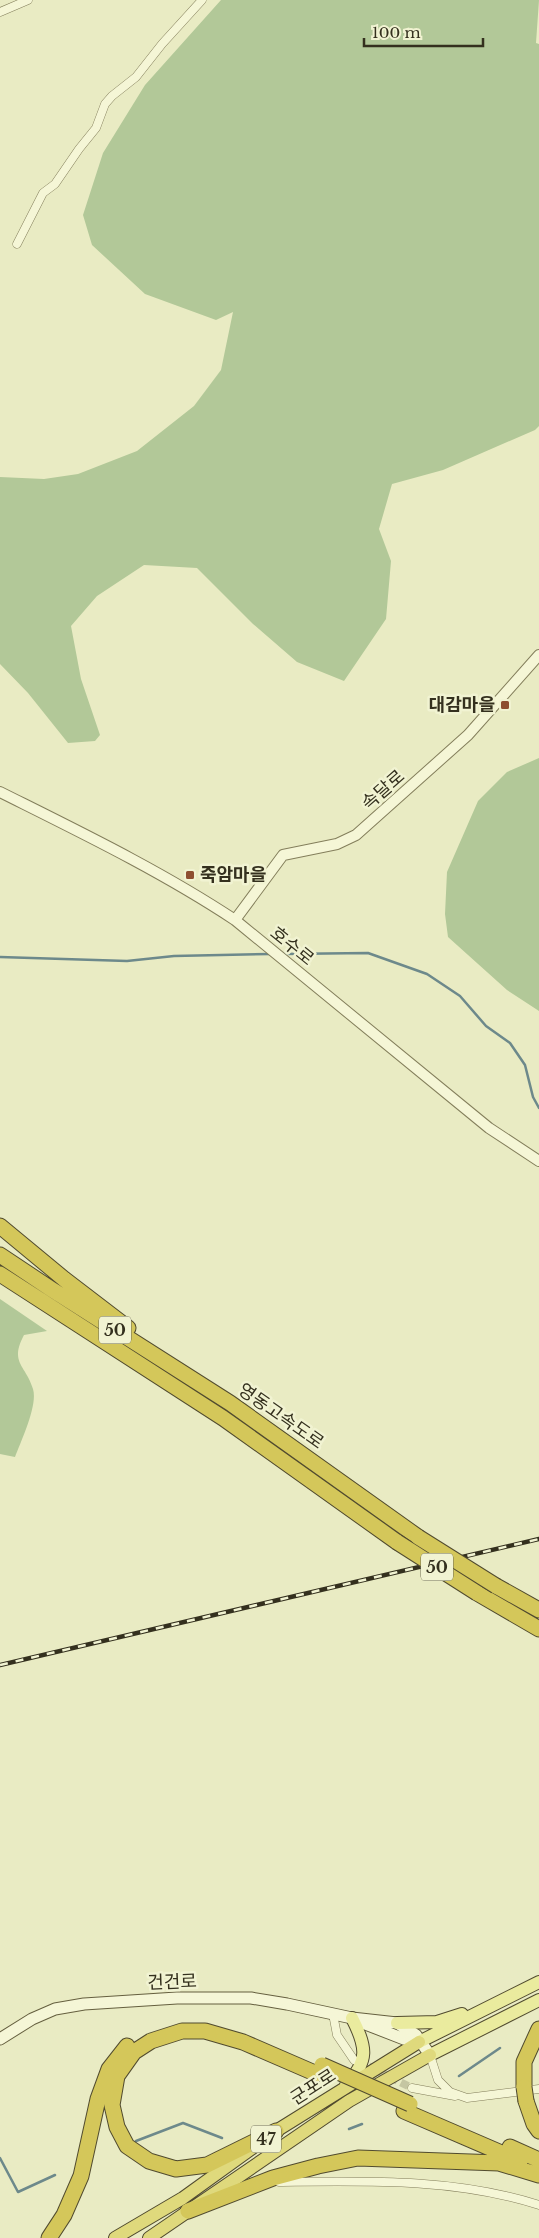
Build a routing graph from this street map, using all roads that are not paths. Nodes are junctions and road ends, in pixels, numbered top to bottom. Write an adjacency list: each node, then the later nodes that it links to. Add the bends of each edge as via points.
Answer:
1 (28, 0): 3 (street)
2 (202, 0): 4 (street, via 136,78 105,104 96,128 55,184 43,193)
3 (0, 12)
4 (17, 244)
5 (539, 655): 7 (street, 속달로, via 468,735 356,835 337,844 283,855)
6 (0, 792): 7 (street, 호수로, via 194,893)
7 (234, 920): 8 (street, 호수로, via 489,1128)
8 (539, 1160)
9 (0, 1226): 12 (highway, via 83,1294)
10 (0, 1255): 12 (highway, 영동고속도로 / 50)
11 (0, 1274): 14 (highway, 영동고속도로 / 50, bridge, via 223,1418 397,1542)
12 (230, 1403): 13 (highway, 영동고속도로 / 50, bridge, via 418,1537)
13 (539, 1610)
14 (539, 1629)
15 (539, 1982): 19 (main road, 군포로 / 47)
16 (539, 2000): 24 (main road, 군포로 / 47)
17 (333, 2014): 18 (main road, 건건로); 22 (main road, 건건로, via 252,1998 177,1998 84,2004 55,2009); 25 (street, via 337,2035)
18 (352, 2018): 20 (main road, 건건로); 23 (main road, 건건로, via 362,2025); 28 (main road, via 362,2038 364,2058 359,2071)
19 (468, 2018): 20 (main road, via 463,2014 437,2022); 23 (main road, 군포로 / 47)
20 (397, 2023): 23 (main road, 건건로, via 416,2035)
21 (539, 2029): 29 (highway, via 524,2062)
22 (0, 2039)
23 (419, 2042): 24 (main road, 건건로); 28 (highway, 군포로 / 47)
24 (430, 2056): 30 (street, 건건로, via 438,2080 450,2092); 39 (highway, 군포로 / 47, via 349,2101)
25 (354, 2060)
26 (319, 2069): 31 (highway, bridge); 32 (highway, via 205,2031 182,2031 165,2034 134,2052 117,2076 112,2105 117,2127 127,2146 149,2161 176,2169 207,2165); 40 (highway, via 247,2034 207,2022 164,2024 141,2037 127,2046 109,2068 98,2099 81,2176 64,2215)
27 (412, 2088): 30 (street)
28 (341, 2090): 32 (highway, 군포로 / 47)
29 (530, 2092): 30 (street); 33 (highway, via 534,2124)
30 (467, 2098)
31 (407, 2108): 34 (highway); 35 (highway)
32 (276, 2131): 41 (highway, 군포로 / 47, via 183,2198)
33 (539, 2131)
34 (539, 2160)
35 (539, 2169)
36 (539, 2175): 37 (highway, via 499,2163 358,2158)
37 (262, 2182): 38 (street, via 411,2182 509,2196); 39 (highway)
38 (539, 2206)
39 (188, 2211): 42 (highway, 군포로 / 47)
40 (49, 2238)
41 (115, 2238)
42 (149, 2238)

